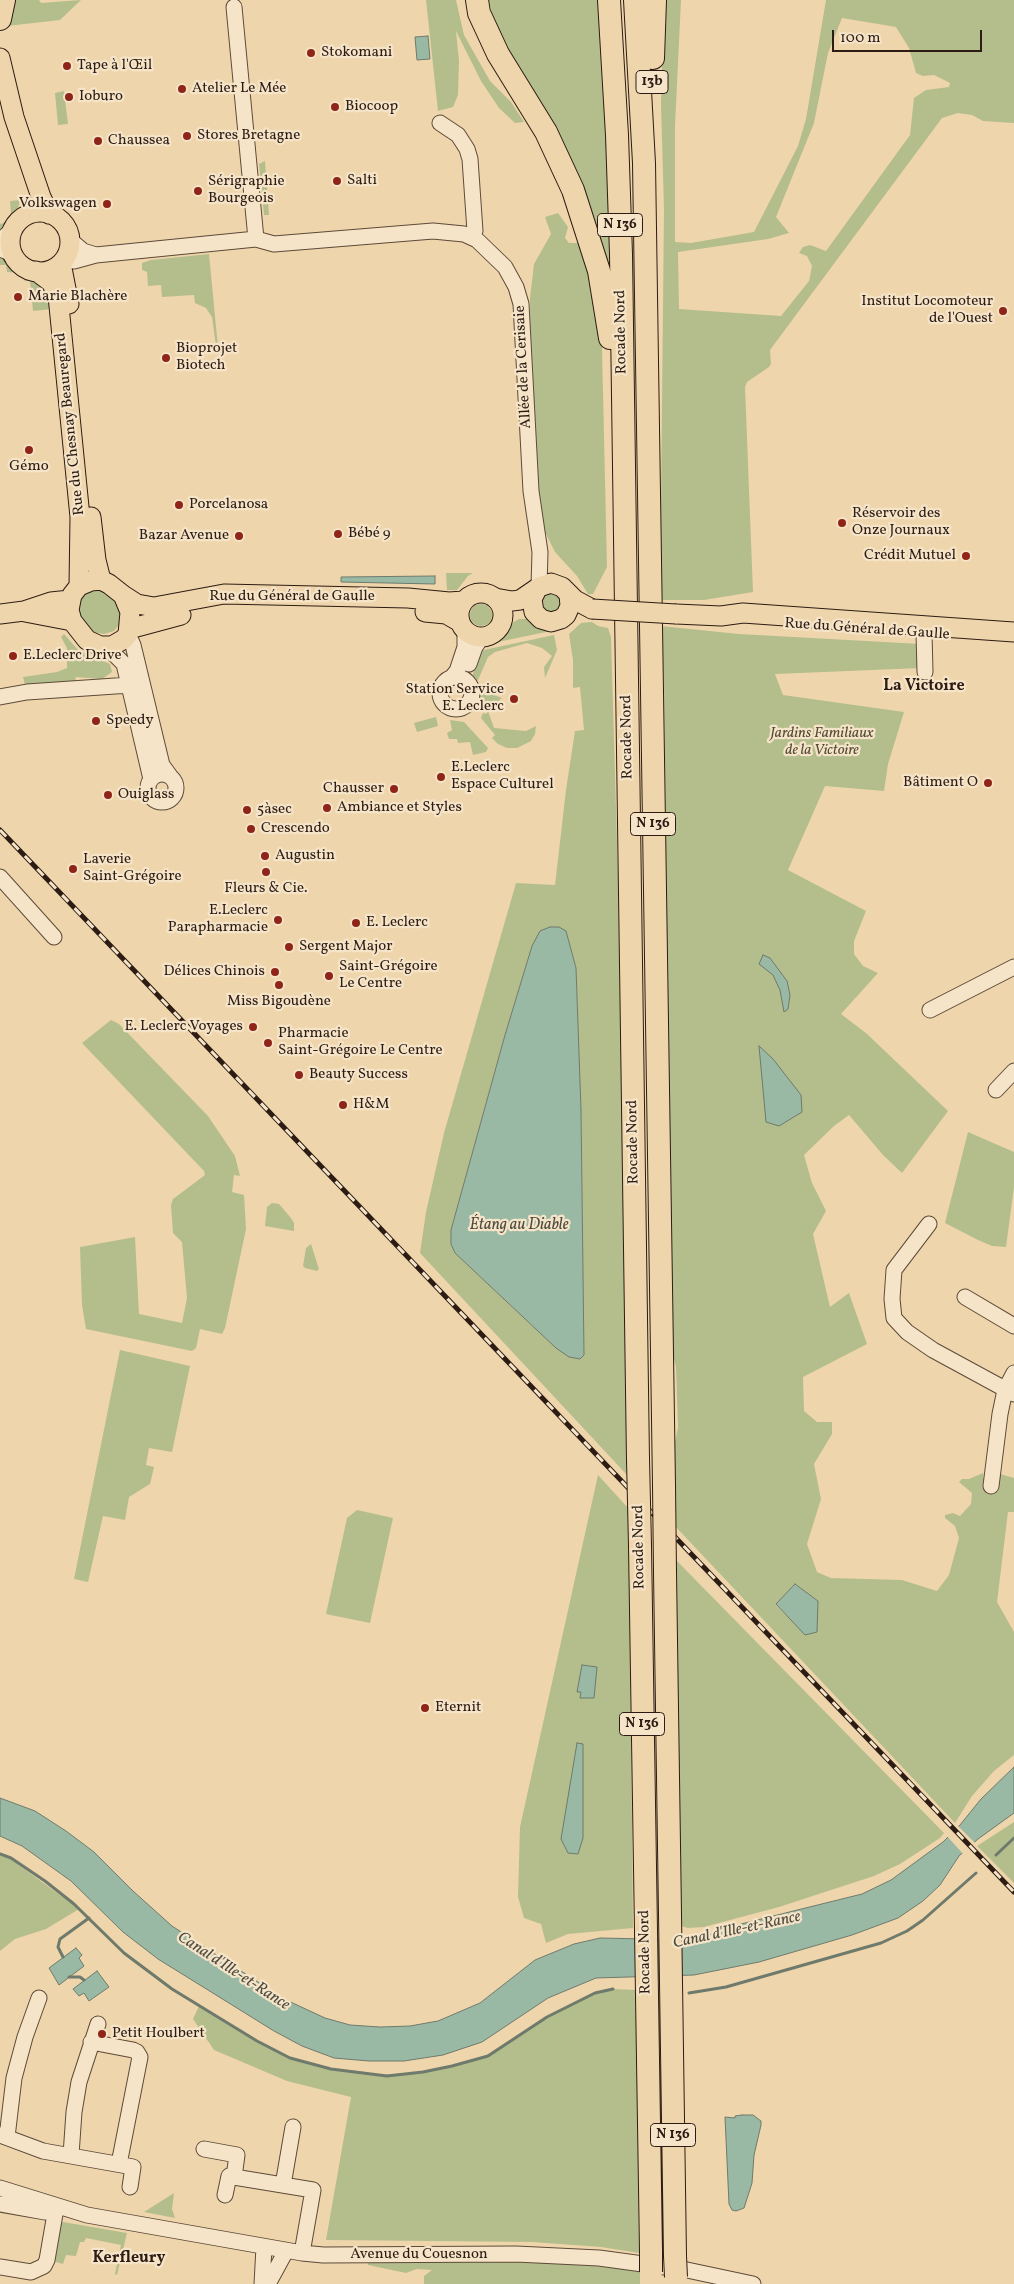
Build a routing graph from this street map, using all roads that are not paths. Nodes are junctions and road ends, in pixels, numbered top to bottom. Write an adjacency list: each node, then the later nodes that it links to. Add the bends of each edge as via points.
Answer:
1 (4, 0): 8 (highway)
2 (477, 0): 9 (highway)
3 (484, 0): 9 (highway)
4 (609, 0): 24 (highway, Rocade Nord / N 136, via 619,185)
5 (635, 0): 13 (highway, Rocade Nord / N 136)
6 (655, 0): 13 (highway, 13b, via 650,145)
7 (234, 7): 18 (street)
8 (0, 19)
9 (487, 26): 24 (highway, via 498,54 546,132 585,222 599,271 609,329 615,437)
10 (0, 58): 14 (main road, via 14,117)
11 (0, 111): 15 (main road, via 27,192 28,199)
12 (440, 124): 16 (street, via 463,141 470,159 475,231)
13 (644, 163): 84 (highway, Rocade Nord / N 136, bridge)
14 (49, 214): 15 (main road, via 37,212); 17 (main road, via 63,223)
15 (20, 222): 19 (street); 20 (main road)
16 (471, 236): 18 (street, Allée de la Cerisaie, via 433,231 274,244); 26 (street, Allée de la Cerisaie, via 505,267 521,304 531,491 540,552)
17 (70, 239): 21 (street, via 83,251); 22 (main road)
18 (256, 239): 21 (street, Allée de la Cerisaie)
19 (0, 241)
20 (7, 252): 23 (main road, via 22,266)
21 (96, 256): 22 (street, Allée de la Cerisaie)
22 (63, 261): 23 (main road, via 50,270); 25 (main road, Rue du Chesnay Beauregard, via 73,326 93,542)
23 (36, 271): 27 (main road, Rue du Chesnay Beauregard, via 51,282 58,296 80,517)
24 (624, 451): 83 (highway, Rocade Nord / N 136, bridge)
25 (101, 580): 27 (main road, via 91,580); 28 (main road)
26 (550, 589): 29 (main road, Rue du Général de Gaulle, via 520,600); 31 (main road, Rue du Général de Gaulle); 34 (main road, via 570,606); 35 (main road, via 532,603)
27 (74, 593): 32 (main road); 37 (main road, via 69,610)
28 (123, 595): 30 (main road, Rue du Général de Gaulle, via 137,604 154,608 224,594); 40 (main road, via 130,612)
29 (495, 598): 30 (main road, Rue du Général de Gaulle, via 480,593); 38 (main road, via 503,612)
30 (464, 601): 39 (main road, via 460,611)
31 (592, 609): 34 (main road, Rue du Général de Gaulle); 36 (main road, Rue du Général de Gaulle, bridge)
32 (24, 612): 33 (main road); 37 (main road)
33 (0, 614)
34 (566, 615): 35 (main road, Rue du Général de Gaulle, via 551,622)
35 (537, 616): 38 (main road, Rue du Général de Gaulle, via 516,615)
36 (721, 616): 41 (main road, Rue du Général de Gaulle, via 744,612); 42 (main road, Rue du Général de Gaulle, via 744,622)
37 (72, 621): 44 (main road, via 87,640)
38 (501, 624): 39 (main road, via 495,632)
39 (469, 630): 40 (main road, Rue du Général de Gaulle, via 440,613 231,606 205,609); 46 (street, via 457,671)
40 (129, 631): 44 (main road, via 118,643); 49 (street, via 162,765)
41 (1014, 632)
42 (925, 637): 43 (main road, Rue du Général de Gaulle); 45 (street)
43 (1014, 641)
44 (100, 646): 47 (street, via 124,664)
45 (925, 672)
46 (459, 679)
47 (130, 685): 48 (street); 50 (street)
48 (0, 697)
49 (170, 776): 50 (street, via 162,774); 50 (street, via 176,790 172,797 163,801 150,794)
50 (151, 779)
51 (0, 877): 52 (street)
52 (54, 936)
53 (1014, 967): 54 (street)
54 (930, 1010)
55 (1014, 1072): 56 (street)
56 (996, 1090)
57 (929, 1224): 61 (street, via 894,1270 894,1318 907,1332 933,1350)
58 (965, 1297): 59 (street)
59 (1014, 1326)
60 (1014, 1374): 61 (street)
61 (1009, 1392): 62 (street, via 1000,1414)
62 (992, 1486)
63 (39, 1998): 67 (street, via 16,2071)
64 (98, 2024): 65 (street)
65 (91, 2042): 69 (street, via 77,2093); 70 (street, via 133,2050 140,2058)
66 (292, 2127): 72 (street, via 289,2163)
67 (4, 2136): 69 (street, via 43,2151)
68 (204, 2150): 71 (street, via 238,2155)
69 (71, 2155): 70 (street)
70 (119, 2164): 73 (street, via 133,2166)
71 (234, 2177): 72 (street); 75 (street, via 229,2176)
72 (283, 2185): 81 (street, via 313,2190)
73 (130, 2187)
74 (0, 2188): 78 (street, Avenue du Couesnon)
75 (225, 2195)
76 (0, 2204): 77 (street, Avenue du Couesnon)
77 (54, 2214): 78 (street, Avenue du Couesnon); 82 (street, via 44,2266 31,2272)
78 (87, 2215): 79 (street, Avenue du Couesnon)
79 (264, 2247): 80 (street, Avenue du Couesnon); 85 (street)
80 (286, 2251): 81 (street, Avenue du Couesnon); 86 (street)
81 (302, 2253): 87 (street, Avenue du Couesnon, via 516,2254 600,2258 687,2270)
82 (0, 2267)
83 (651, 2270)
84 (676, 2272)
85 (262, 2284)
86 (268, 2284)
87 (752, 2284)

